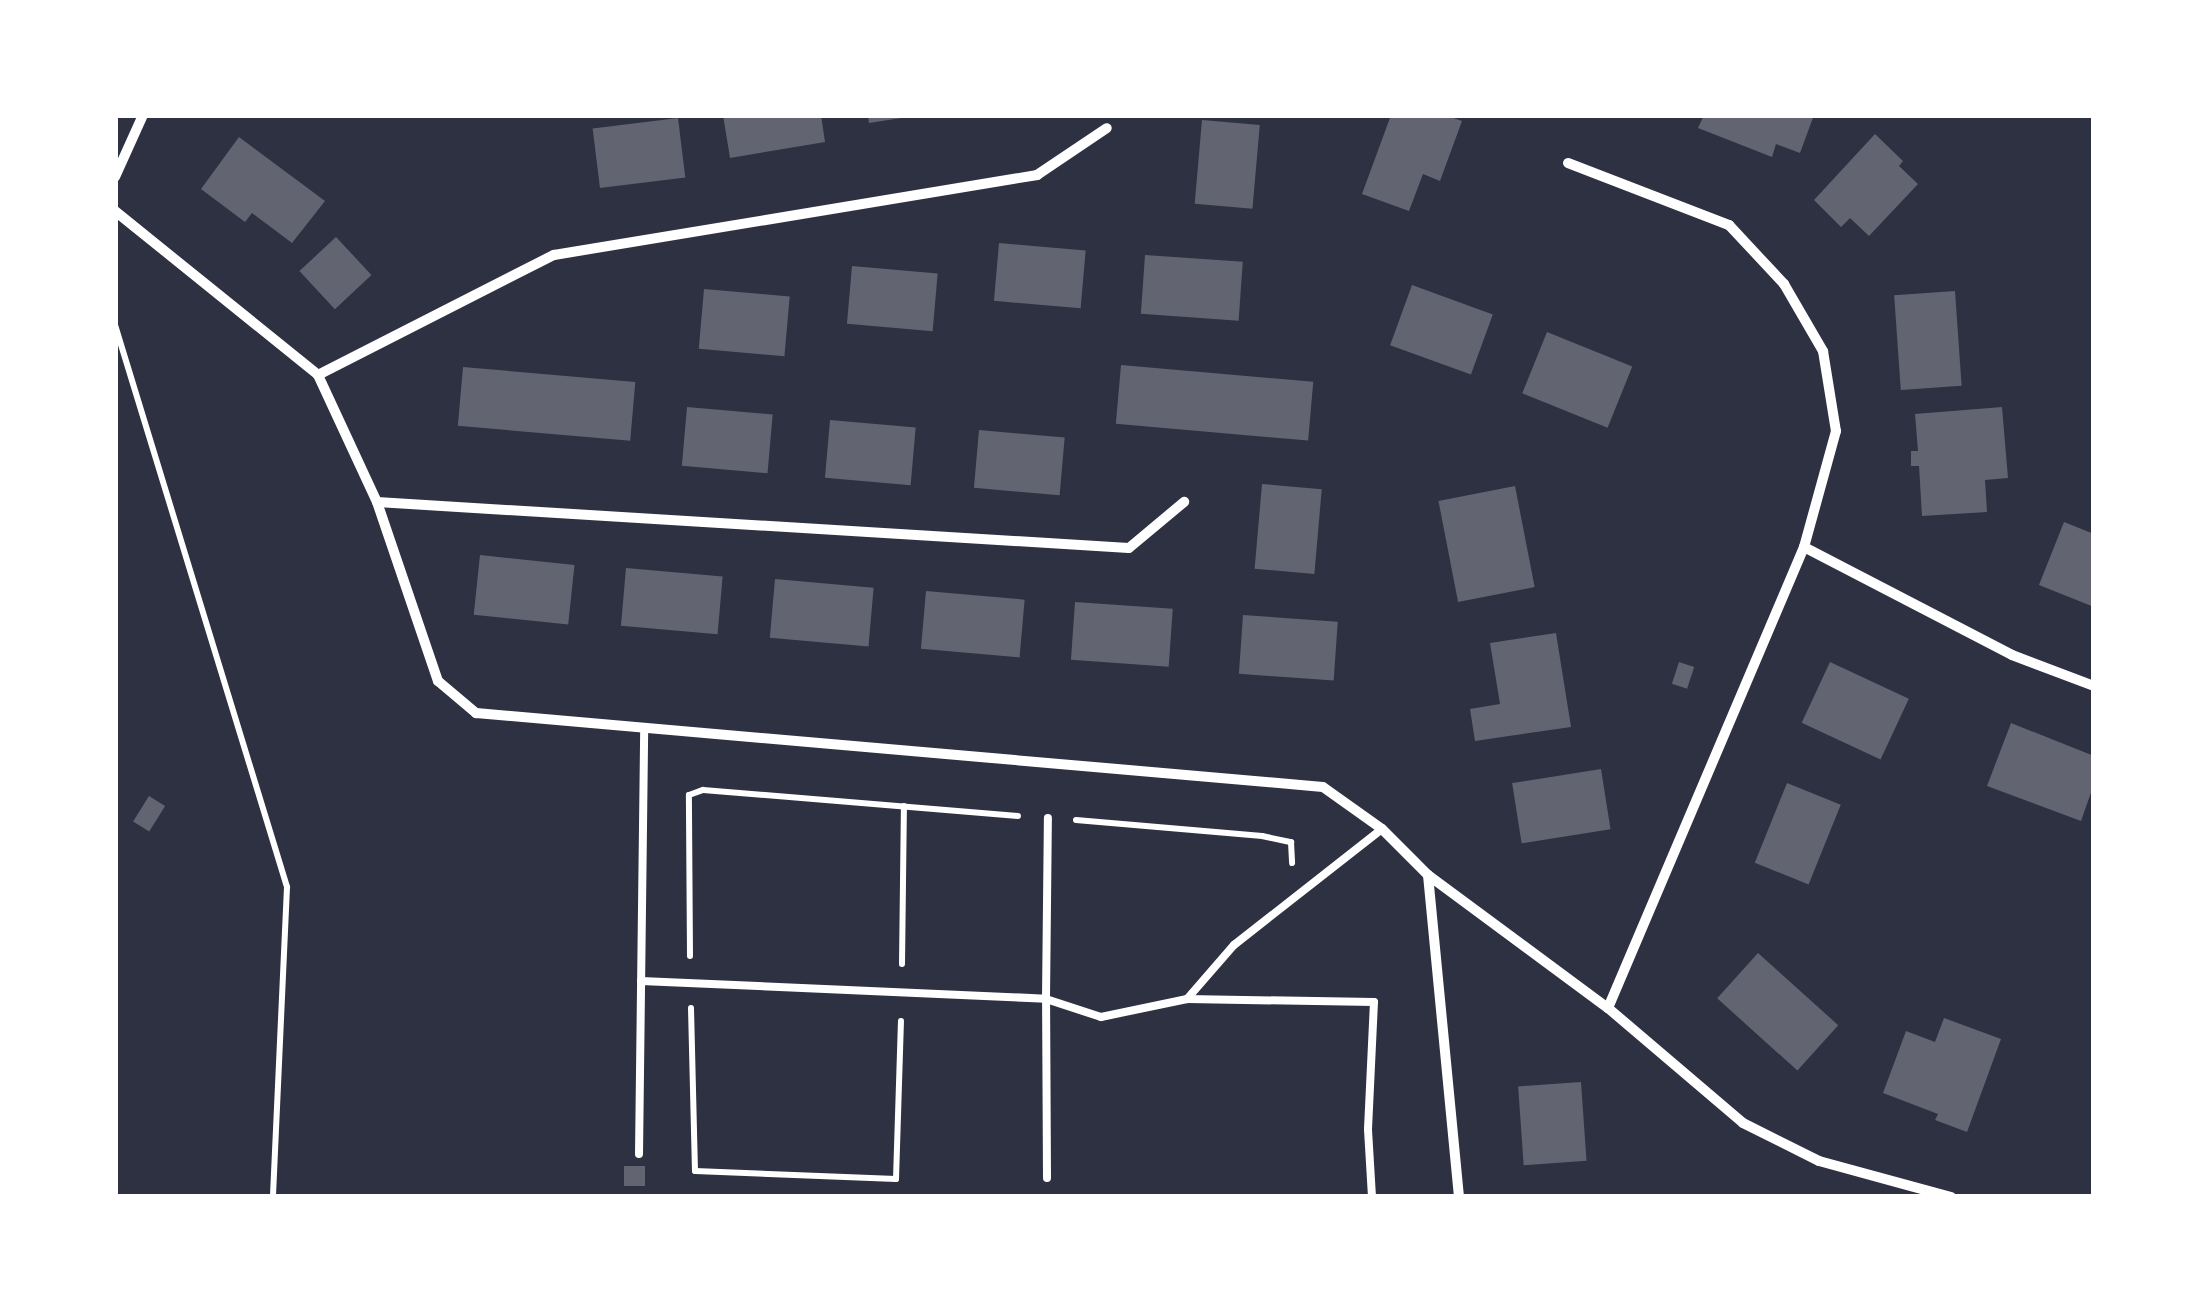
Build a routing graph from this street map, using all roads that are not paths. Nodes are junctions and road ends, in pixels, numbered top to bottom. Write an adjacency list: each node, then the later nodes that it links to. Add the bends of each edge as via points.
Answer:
1 (144, 115): 4 (street)
2 (1107, 128): 6 (street, via 1037,175 554,255)
3 (1568, 163): 9 (street, via 1729,225 1784,284 1823,351 1836,431)
4 (115, 176)
5 (115, 211): 6 (street)
6 (318, 374): 7 (street)
7 (377, 502): 8 (street, via 1129,548); 11 (street, via 438,680 476,713)
8 (1184, 502)
9 (1804, 547): 10 (street, via 2012,655); 18 (street)
10 (2094, 686)
11 (644, 727): 13 (street, via 1323,787); 15 (lane)
12 (1048, 818): 17 (lane)
13 (1382, 830): 14 (street); 16 (lane, via 1234,945)
14 (1428, 875): 18 (street); 22 (street)
15 (641, 981): 17 (lane); 19 (lane)
16 (1188, 999): 17 (lane, via 1101,1017); 21 (lane, via 1374,1002)
17 (1046, 1000): 20 (lane)
18 (1608, 1008): 23 (street, via 1743,1124 1819,1161)
19 (640, 1154)
20 (1047, 1178)
21 (1372, 1197)
22 (1459, 1197)
23 (1951, 1197)

